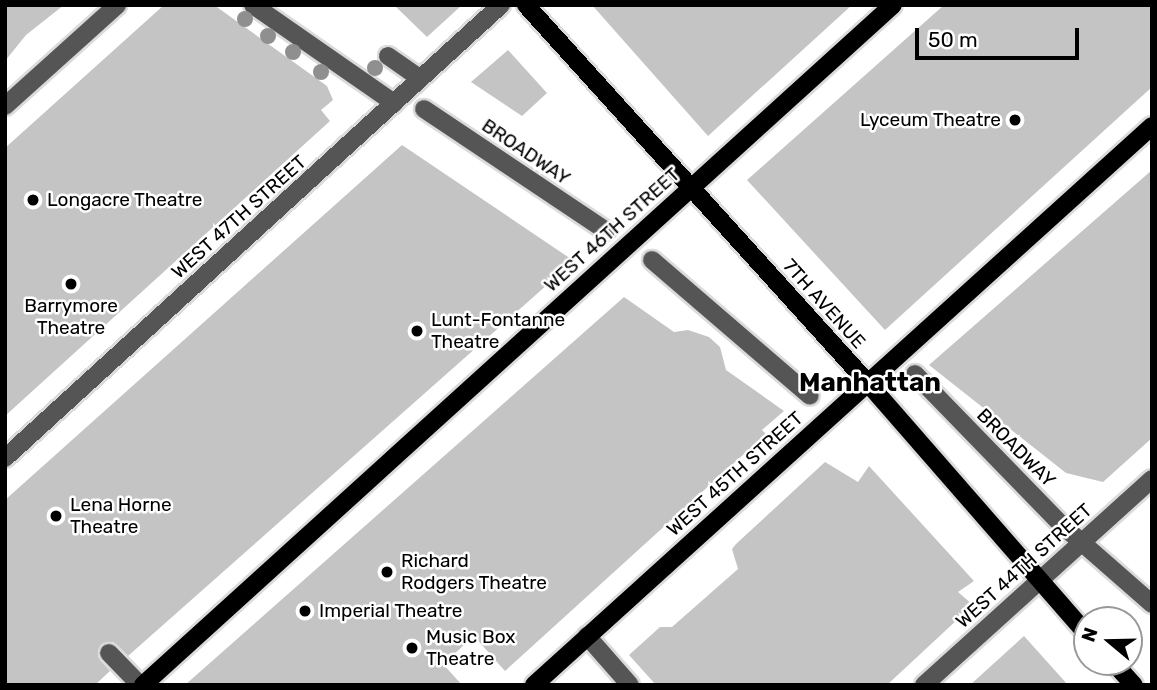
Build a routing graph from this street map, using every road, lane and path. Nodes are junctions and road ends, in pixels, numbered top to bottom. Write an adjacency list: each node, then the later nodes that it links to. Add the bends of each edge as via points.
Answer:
1 (117, 5): 9 (street)
2 (253, 5): 8 (street)
3 (501, 5): 7 (street, WEST 47TH STREET)
4 (526, 5): 12 (main road, 7TH AVENUE)
5 (893, 5): 12 (main road, WEST 46TH STREET)
6 (388, 56): 7 (street)
7 (420, 78): 8 (street, WEST 47TH STREET)
8 (394, 103): 18 (street, WEST 47TH STREET)
9 (5, 106)
10 (424, 109): 13 (street, BROADWAY)
11 (1152, 126): 16 (main road, WEST 45TH STREET)
12 (689, 188): 16 (main road, 7TH AVENUE); 26 (main road, WEST 46TH STREET)
13 (606, 231)
14 (652, 260): 17 (street)
15 (915, 374): 20 (street, BROADWAY)
16 (867, 382): 21 (main road, 7TH AVENUE); 24 (main road, WEST 45TH STREET)
17 (810, 396)
18 (5, 458)
19 (1152, 479): 20 (street, WEST 44TH STREET)
20 (1081, 543): 21 (street, WEST 44TH STREET); 22 (street, BROADWAY)
21 (1038, 582): 23 (main road, 7TH AVENUE); 29 (street, WEST 44TH STREET)
22 (1152, 604)
23 (1073, 619)
24 (587, 636): 27 (main road, WEST 45TH STREET); 28 (street)
25 (109, 653): 26 (street)
26 (141, 685)
27 (534, 685)
28 (630, 685)
29 (924, 685)

